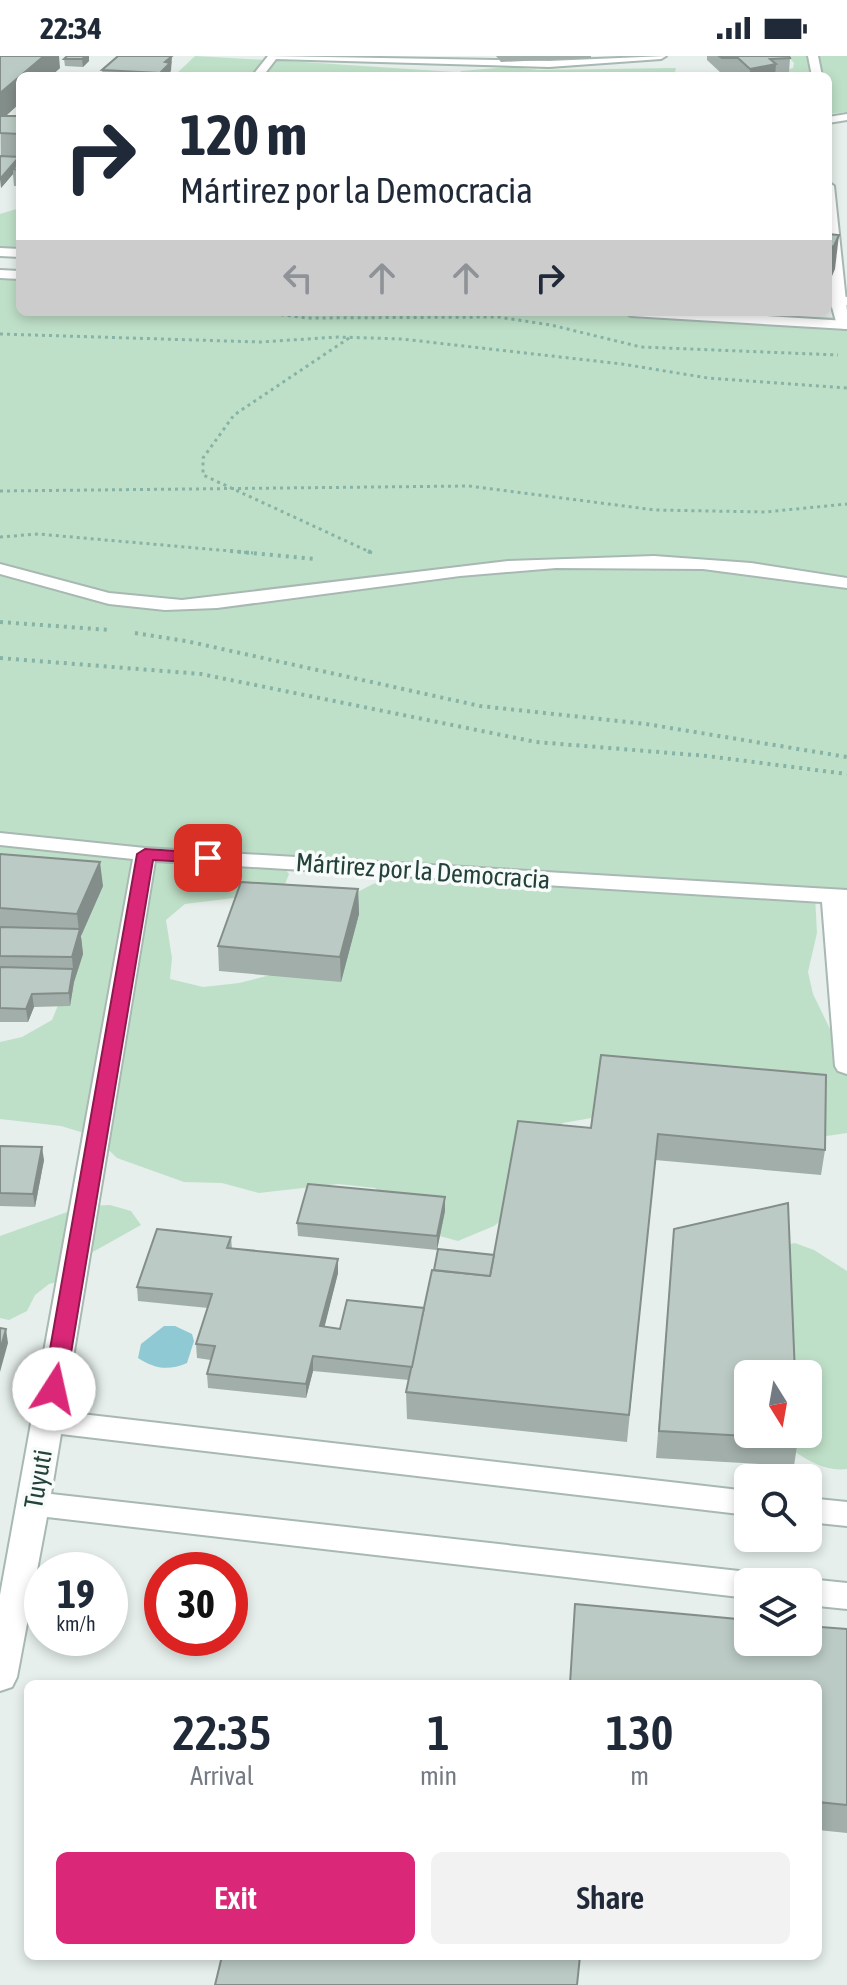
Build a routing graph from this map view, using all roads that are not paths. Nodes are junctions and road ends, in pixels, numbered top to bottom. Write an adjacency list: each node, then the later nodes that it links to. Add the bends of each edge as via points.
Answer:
1 (273, 56): 3 (street); 4 (street)
2 (661, 56): 3 (street, via 549,64)
3 (463, 60)
4 (260, 72)
5 (832, 237): 6 (street)
6 (837, 300): 8 (street)
7 (697, 316): 8 (street)
8 (845, 325)
9 (0, 569): 10 (street, via 91,595 147,604 212,604 561,562 661,562)
10 (847, 583)
11 (0, 839): 12 (street, Mártirez por la Democracia)
12 (145, 854): 13 (street, Mártirez por la Democracia); 15 (street, Tuyuti)
13 (840, 897): 14 (street)
14 (847, 1066)
15 (48, 1421): 16 (street); 17 (street, Tuyuti)
16 (734, 1501)
17 (34, 1504): 20 (street); 23 (street, Tuyuti)
18 (822, 1511): 19 (street)
19 (847, 1514)
20 (734, 1583)
21 (822, 1593): 22 (street)
22 (847, 1596)
23 (0, 1677)

